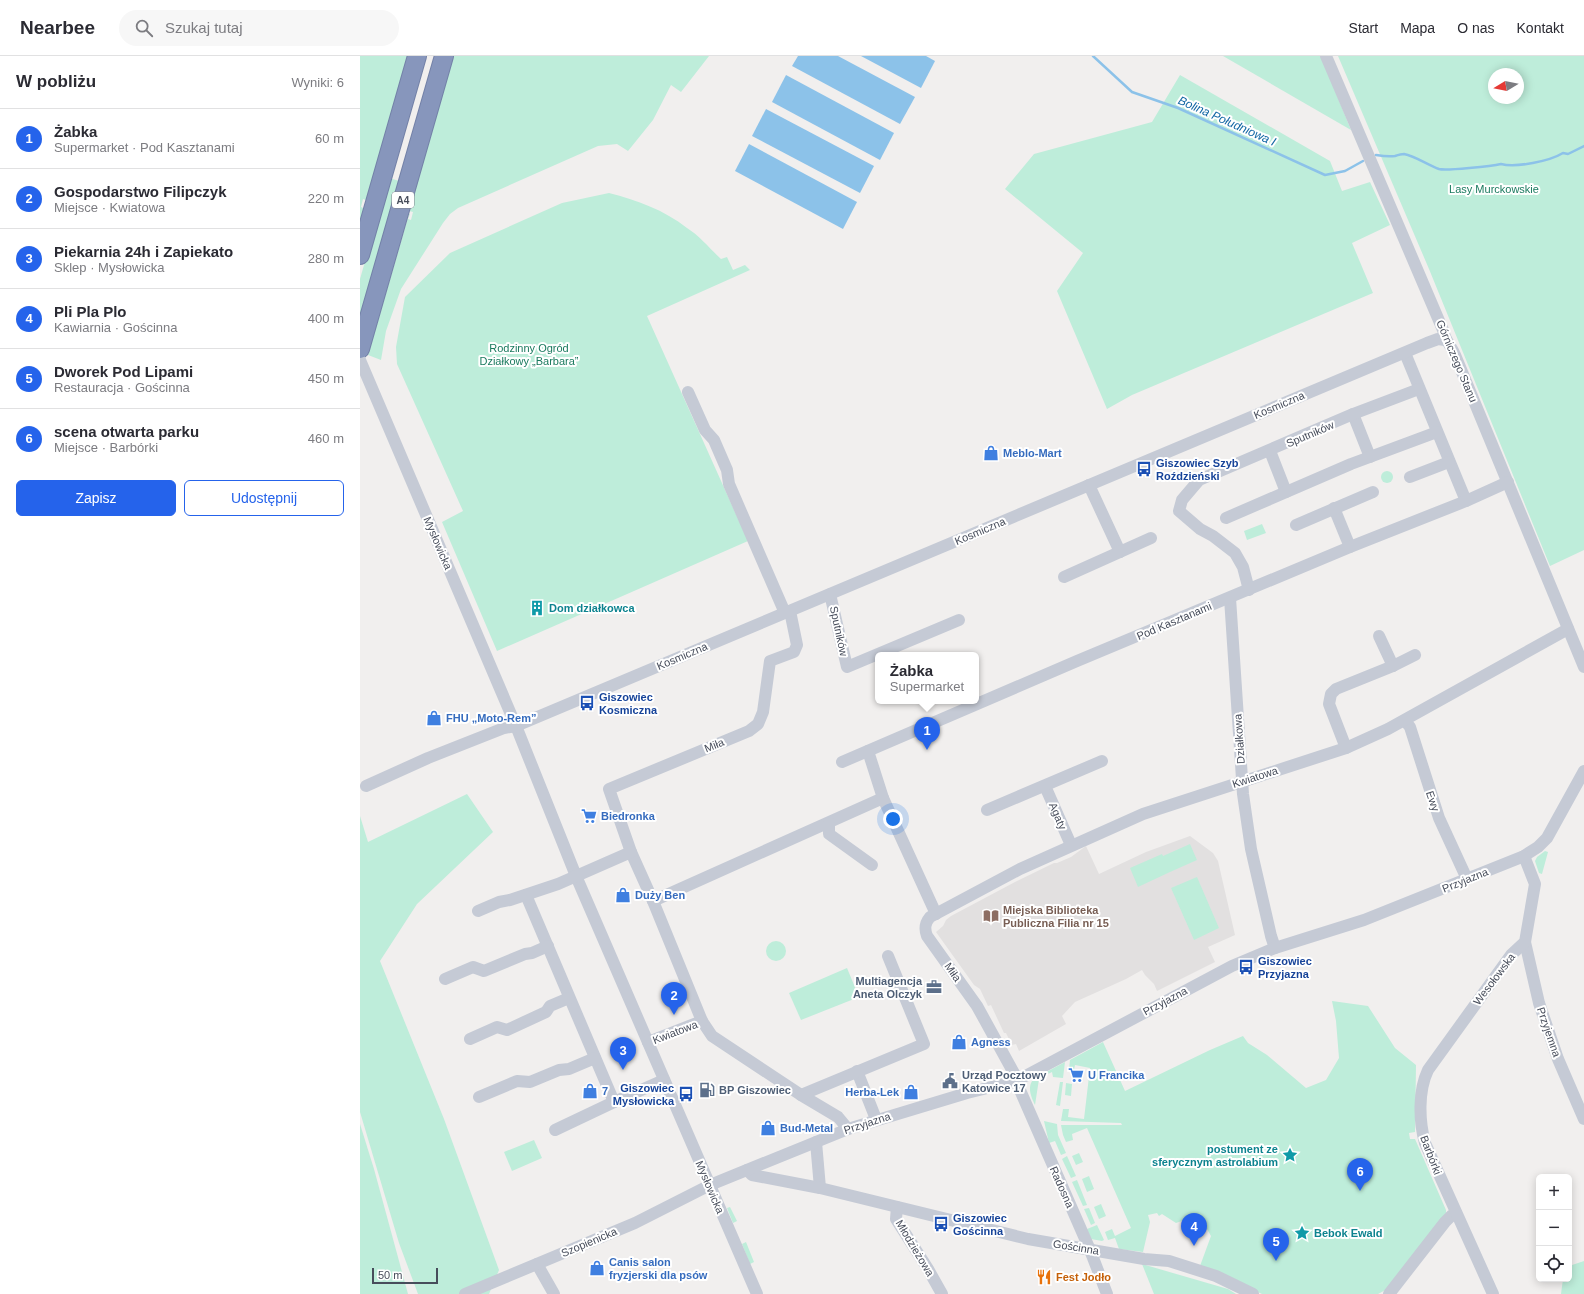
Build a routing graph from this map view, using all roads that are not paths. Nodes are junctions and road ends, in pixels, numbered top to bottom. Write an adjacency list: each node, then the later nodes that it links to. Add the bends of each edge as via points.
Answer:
1 (417, 56): 4 (highway, A4)
2 (444, 56): 6 (highway, A4)
3 (1326, 56): 5 (street, Górniczego Stanu, via 1444,330)
4 (360, 255)
5 (1445, 340): 7 (street, Kosmiczna, via 1438,339); 17 (street, Górniczego Stanu, via 1451,345)
6 (360, 349)
7 (1405, 353): 9 (street); 18 (street, Kosmiczna)
8 (360, 360): 44 (street, Mysłowicka)
9 (1419, 389): 11 (street, Sputników); 12 (street)
10 (688, 392): 32 (street, via 705,430 714,440 727,470 729,484)
11 (1353, 414): 13 (street, Sputników); 14 (street)
12 (1437, 432): 14 (street); 15 (street)
13 (1270, 451): 19 (street); 29 (street, Sputników, via 1199,480 1182,500 1178,511 1235,553 1243,567)
14 (1370, 457): 19 (street)
15 (1450, 462): 16 (street); 21 (street)
16 (1410, 477)
17 (1508, 482): 21 (street, Pod Kasztanami); 34 (street, Górniczego Stanu)
18 (1089, 485): 27 (street); 30 (street, Kosmiczna)
19 (1286, 492): 23 (street)
20 (1373, 492): 22 (street)
21 (1466, 501): 26 (street, Pod Kasztanami)
22 (1334, 508): 24 (street); 26 (street)
23 (1226, 518)
24 (1296, 525)
25 (1151, 538): 27 (street)
26 (1350, 547): 29 (street, Pod Kasztanami)
27 (1120, 552): 28 (street)
28 (1064, 577)
29 (1249, 590): 31 (street, Pod Kasztanami)
30 (830, 594): 32 (street, Kosmiczna); 37 (street, Sputników, via 847,667)
31 (1230, 598): 41 (street, Pod Kasztanami); 50 (street, Działkowa)
32 (787, 612): 44 (street, Kosmiczna); 57 (street, Miła, via 796,639 796,649 770,661 763,712 758,724 749,731 609,789)
33 (959, 620): 36 (street, Sputników)
34 (1568, 628): 40 (street, Górniczego Stanu); 43 (street, Kwiatowa)
35 (1379, 636): 39 (street)
36 (883, 652)
37 (875, 655)
38 (1415, 655): 39 (street)
39 (1393, 666): 45 (street, via 1336,689 1331,694 1329,704)
40 (1584, 667)
41 (979, 703)
42 (977, 704): 46 (street, Pod Kasztanami)
43 (1405, 721): 45 (street, Kwiatowa); 61 (street, Ewy, via 1410,727 1439,818)
44 (516, 726): 51 (street, via 504,728 428,758); 60 (street, Mysłowicka)
45 (1346, 748): 50 (street, Kwiatowa)
46 (868, 751): 47 (street, Pod Kasztanami); 53 (street)
47 (842, 762)
48 (1102, 762): 52 (street)
49 (1584, 772): 58 (street, Przyjazna, via 1547,838)
50 (1242, 781): 56 (street, Kwiatowa, via 1143,814); 68 (street, Działkowa, via 1251,849)
51 (366, 786)
52 (1045, 786): 54 (street); 56 (street, Agaty)
53 (883, 798): 55 (street); 65 (street)
54 (987, 810)
55 (829, 823): 59 (street, via 830,834); 63 (street)
56 (1071, 846): 65 (street, Kwiatowa, via 1020,868)
57 (631, 852): 60 (street); 63 (street, Miła)
58 (1524, 856): 61 (street, Przyjazna); 66 (street, via 1535,884)
59 (872, 865)
60 (576, 876): 62 (street); 74 (street, Mysłowicka)
61 (1467, 880): 68 (street, Przyjazna, via 1364,920)
62 (526, 895): 64 (street); 67 (street)
63 (653, 902): 72 (street, Miła)
64 (478, 911)
65 (936, 914): 79 (street, Miła, via 926,922 927,936 977,1006 1016,1075)
66 (1525, 942): 76 (street, Wesołowska, via 1511,955); 84 (street, Przyjemna, via 1542,1010 1558,1059)
67 (548, 946): 70 (street, via 484,971 473,967); 71 (street)
68 (1275, 948): 79 (street, Przyjazna, via 1219,972)
69 (888, 956): 77 (street, via 924,1044)
70 (445, 980)
71 (569, 998): 73 (street, via 507,1030 497,1027); 75 (street)
72 (702, 1021): 74 (street, Kwiatowa); 80 (street, Miła, via 712,1036)
73 (470, 1039)
74 (648, 1042): 78 (street, Mysłowicka)
75 (594, 1058): 81 (street, via 569,1070 559,1070 530,1082 517,1081); 82 (street)
76 (1428, 1070): 92 (street, Barbórki, via 1422,1090 1422,1132)
77 (857, 1071): 80 (street); 83 (street)
78 (664, 1080): 82 (street); 89 (street, Mysłowicka)
79 (1016, 1081): 83 (street, Przyjazna); 93 (street, Radosna)
80 (801, 1095): 85 (street, Miła, via 838,1117)
81 (479, 1098)
82 (614, 1102): 86 (street)
83 (876, 1119): 85 (street, Przyjazna)
84 (1584, 1119)
85 (848, 1129): 87 (street, Przyjazna)
86 (555, 1130)
87 (816, 1142): 88 (street, Przyjazna); 90 (street)
88 (747, 1170): 89 (street, Przyjazna); 90 (street, Młodzieżowa, via 752,1175)
89 (710, 1185): 94 (street, Szopienicka, via 635,1223); 97 (street, Mysłowicka)
90 (820, 1188): 91 (street, Młodzieżowa)
91 (897, 1207): 93 (street, Gościnna, via 1028,1239); 98 (street, Młodzieżowa, via 896,1219)
92 (1456, 1213): 101 (street, via 1445,1222); 102 (street, Barbórki)
93 (1090, 1250): 99 (street, Radosna); 100 (street, Gościnna, via 1169,1261 1216,1276)
94 (537, 1264): 95 (street, Szopienicka); 96 (street)
95 (466, 1294)
96 (554, 1294)
97 (757, 1294)
98 (942, 1294)
99 (1107, 1294)
100 (1253, 1294)
101 (1388, 1294)
102 (1492, 1294)

